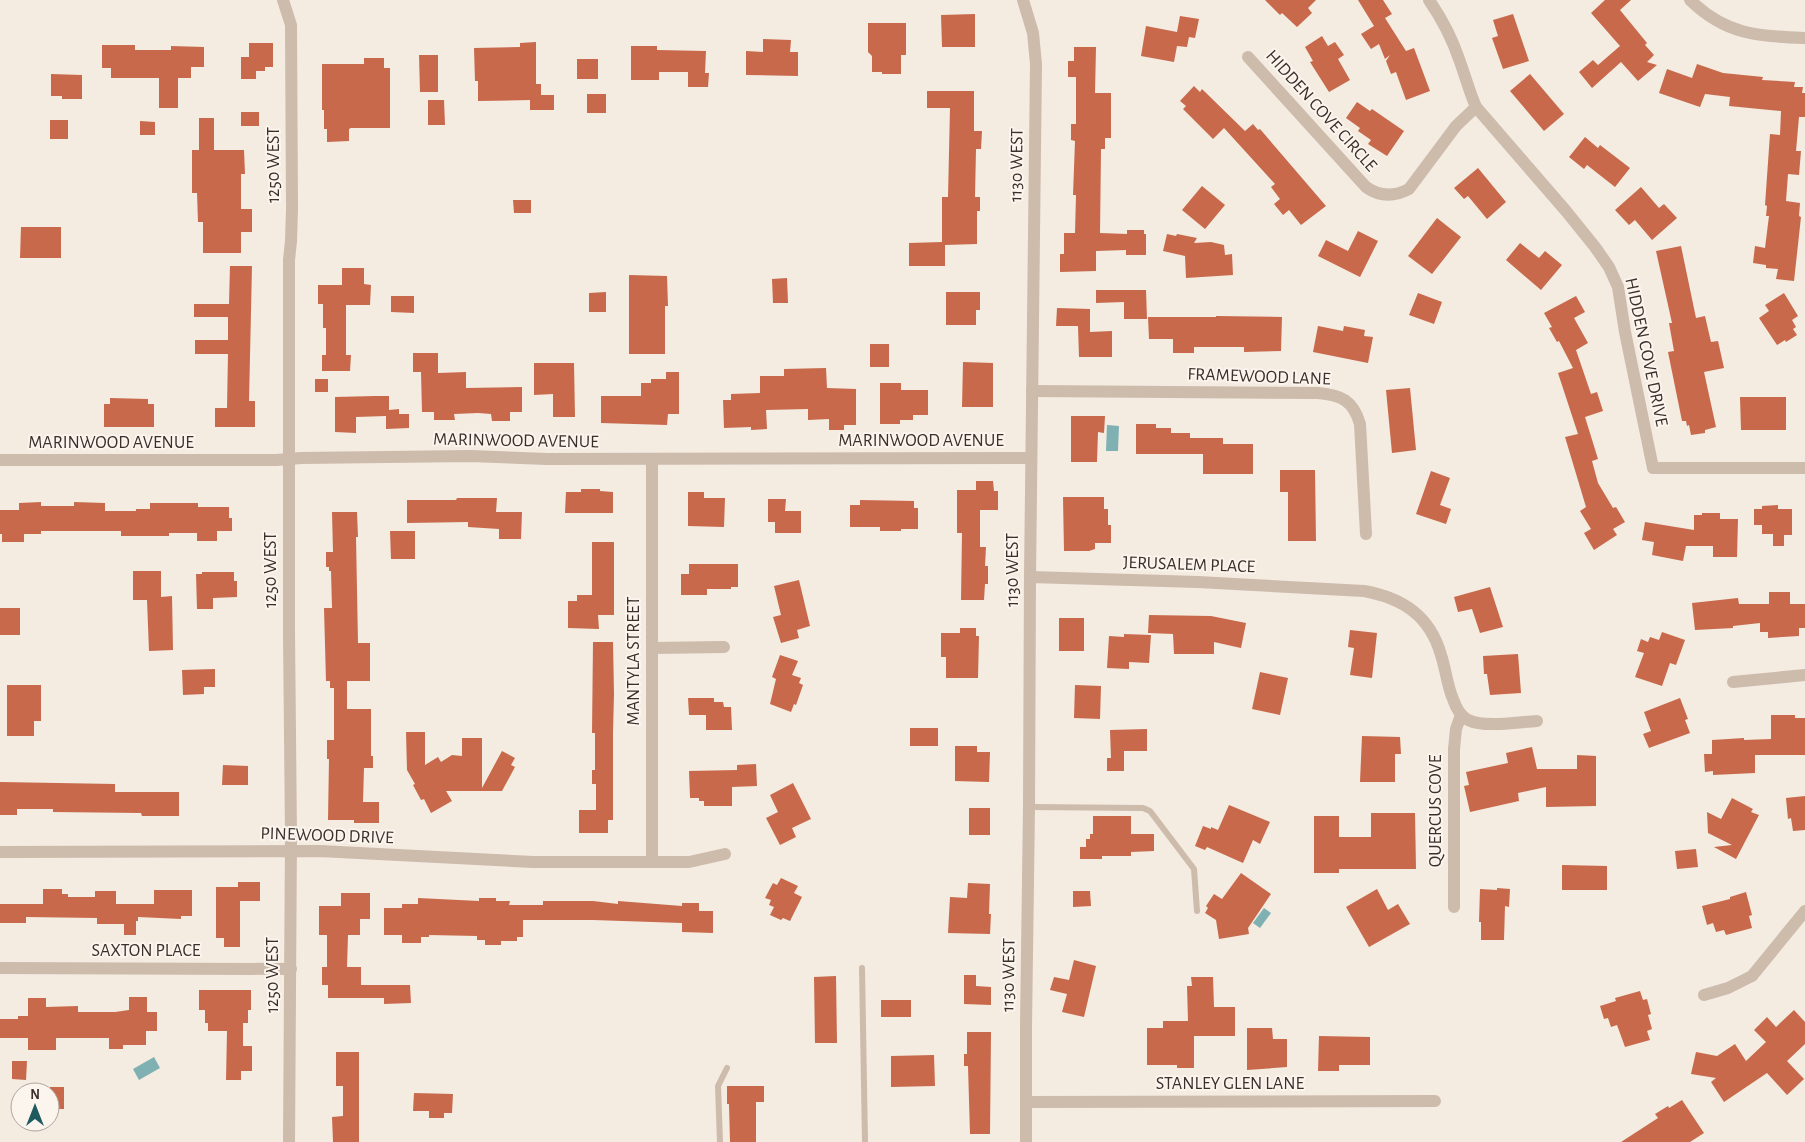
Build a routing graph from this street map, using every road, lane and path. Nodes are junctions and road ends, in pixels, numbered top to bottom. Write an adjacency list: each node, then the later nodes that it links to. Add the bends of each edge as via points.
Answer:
1 (283, 0): 10 (street, 1250 WEST, via 292,25)
2 (1023, 0): 8 (street, 1130 WEST, via 1033,33 1036,64)
3 (1430, 0): 7 (street, HIDDEN COVE DRIVE, via 1450,36)
4 (1690, 0): 5 (street, via 1703,13 1742,32)
5 (1805, 38)
6 (1248, 57): 7 (street, HIDDEN COVE CIRCLE, via 1366,187 1384,195 1409,189 1456,126)
7 (1476, 107): 13 (street, HIDDEN COVE DRIVE, via 1609,267 1618,287 1653,468)
8 (1032, 391): 9 (street, 1130 WEST); 14 (street, FRAMEWOOD LANE, via 1309,392 1345,399 1357,414 1360,424)
9 (1031, 458): 11 (street, MARINWOOD AVENUE); 15 (street, 1130 WEST)
10 (289, 459): 11 (street, MARINWOOD AVENUE, via 471,456); 12 (street, MARINWOOD AVENUE); 24 (street, 1250 WEST)
11 (652, 459): 17 (street, MANTYLA STREET)
12 (0, 460)
13 (1805, 468)
14 (1366, 534)
15 (1030, 577): 20 (street, JERUSALEM PLACE, via 1348,590 1391,598 1425,621 1437,641 1450,692); 22 (street, 1130 WEST)
16 (724, 647): 17 (street)
17 (652, 648): 26 (street, MANTYLA STREET)
18 (1805, 675): 19 (street)
19 (1733, 682)
20 (1461, 715): 21 (street, via 1484,723); 27 (street, QUERCUS COVE, via 1454,749)
21 (1536, 722)
22 (1030, 808): 28 (lane, via 1150,810 1194,869); 36 (street, 1130 WEST)
23 (0, 852): 24 (street, PINEWOOD DRIVE)
24 (291, 852): 26 (street, PINEWOOD DRIVE, via 533,862); 32 (street, 1250 WEST)
25 (726, 854): 26 (street, PINEWOOD DRIVE, via 697,862)
26 (652, 862)
27 (1454, 907)
28 (1198, 911)
29 (1805, 911): 33 (street, via 1752,976)
30 (0, 968): 32 (street, SAXTON PLACE)
31 (862, 968): 39 (lane)
32 (291, 969): 37 (street, 1250 WEST)
33 (1704, 995)
34 (727, 1068): 38 (lane, via 718,1086)
35 (1435, 1101): 36 (street, STANLEY GLEN LANE)
36 (1026, 1102): 40 (street, 1130 WEST)
37 (289, 1142)
38 (720, 1142)
39 (865, 1142)
40 (1026, 1142)

